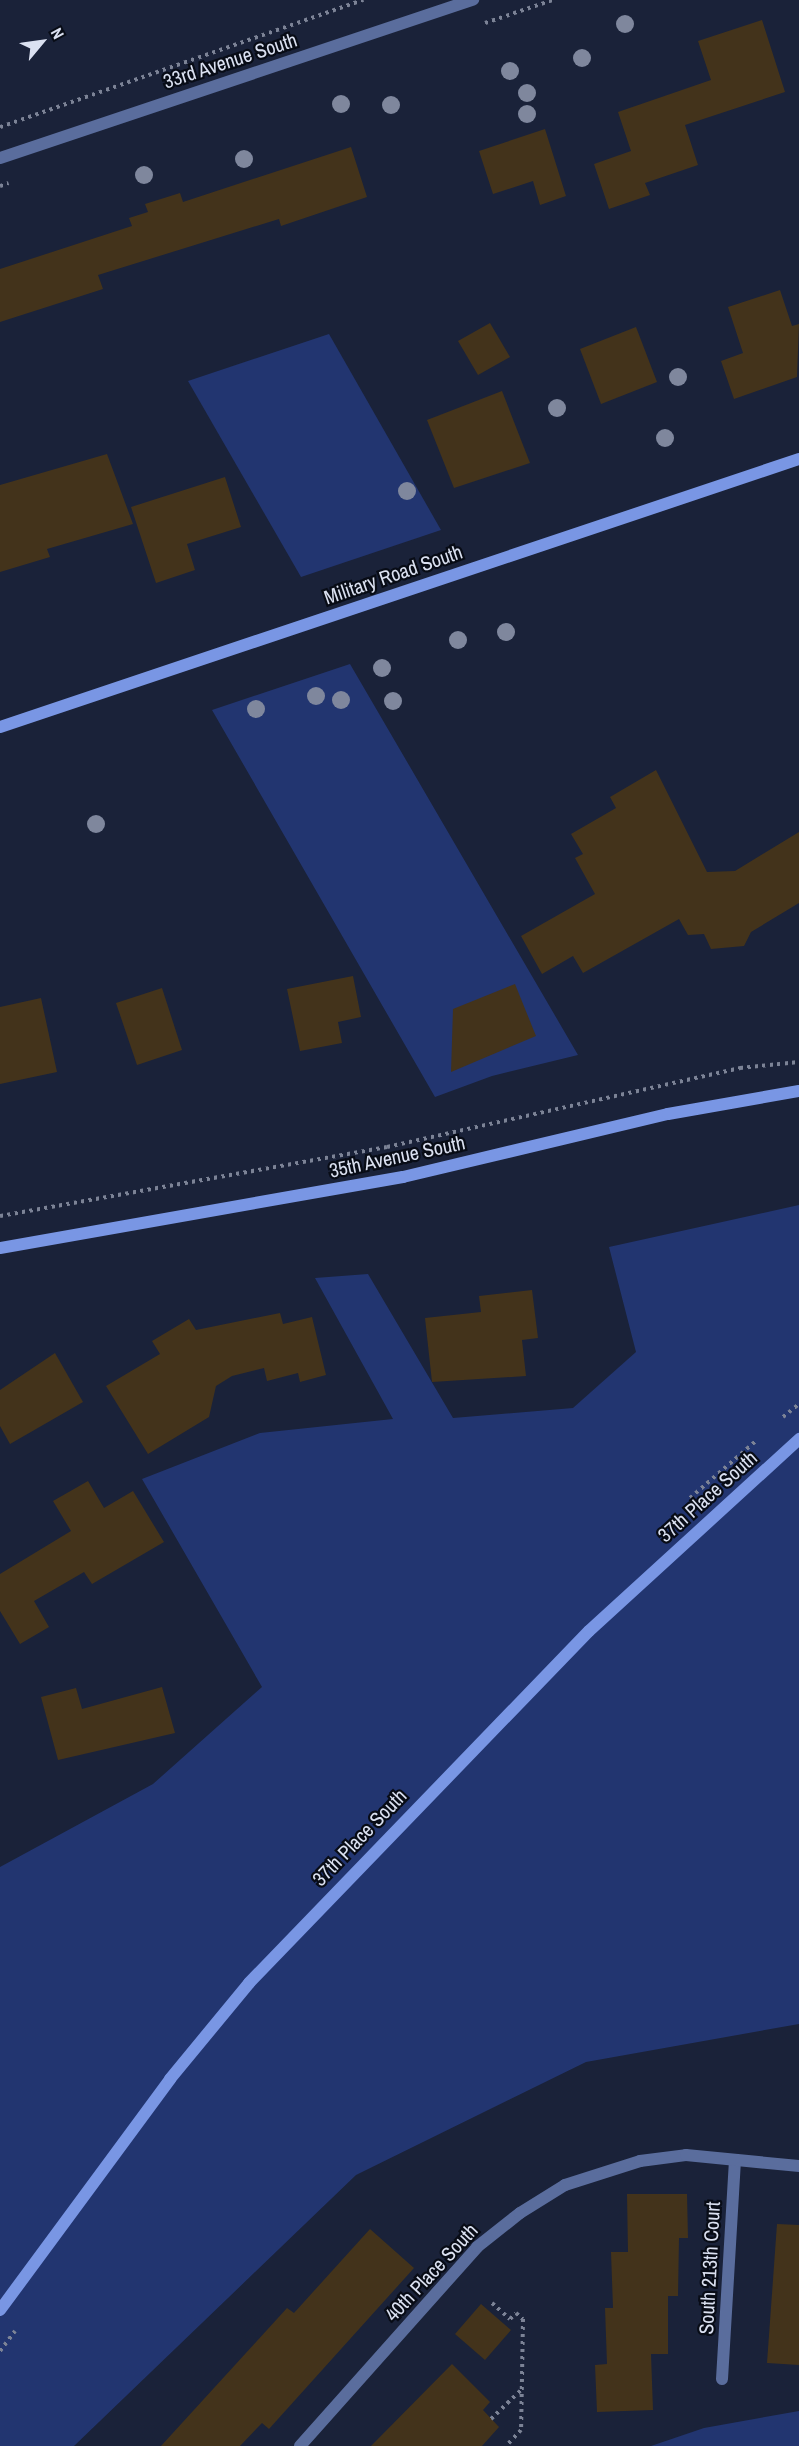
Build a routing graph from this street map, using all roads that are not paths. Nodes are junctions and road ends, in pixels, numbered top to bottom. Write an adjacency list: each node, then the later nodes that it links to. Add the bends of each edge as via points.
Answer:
1 (473, 0): 2 (street, 33rd Avenue South)
2 (0, 158)
3 (799, 459): 4 (street, Military Road South)
4 (0, 727)
5 (799, 1091): 6 (street, 35th Avenue South, via 668,1114 403,1176)
6 (0, 1248)
7 (799, 1439): 10 (street, 37th Place South, via 589,1631 249,1983 170,2079)
8 (735, 2160): 9 (street, 40th Place South); 11 (street, South 213th Court); 12 (street, 40th Place South, via 686,2155 631,2163 565,2185 520,2213 477,2247)
9 (799, 2166)
10 (0, 2310)
11 (722, 2379)
12 (300, 2446)

